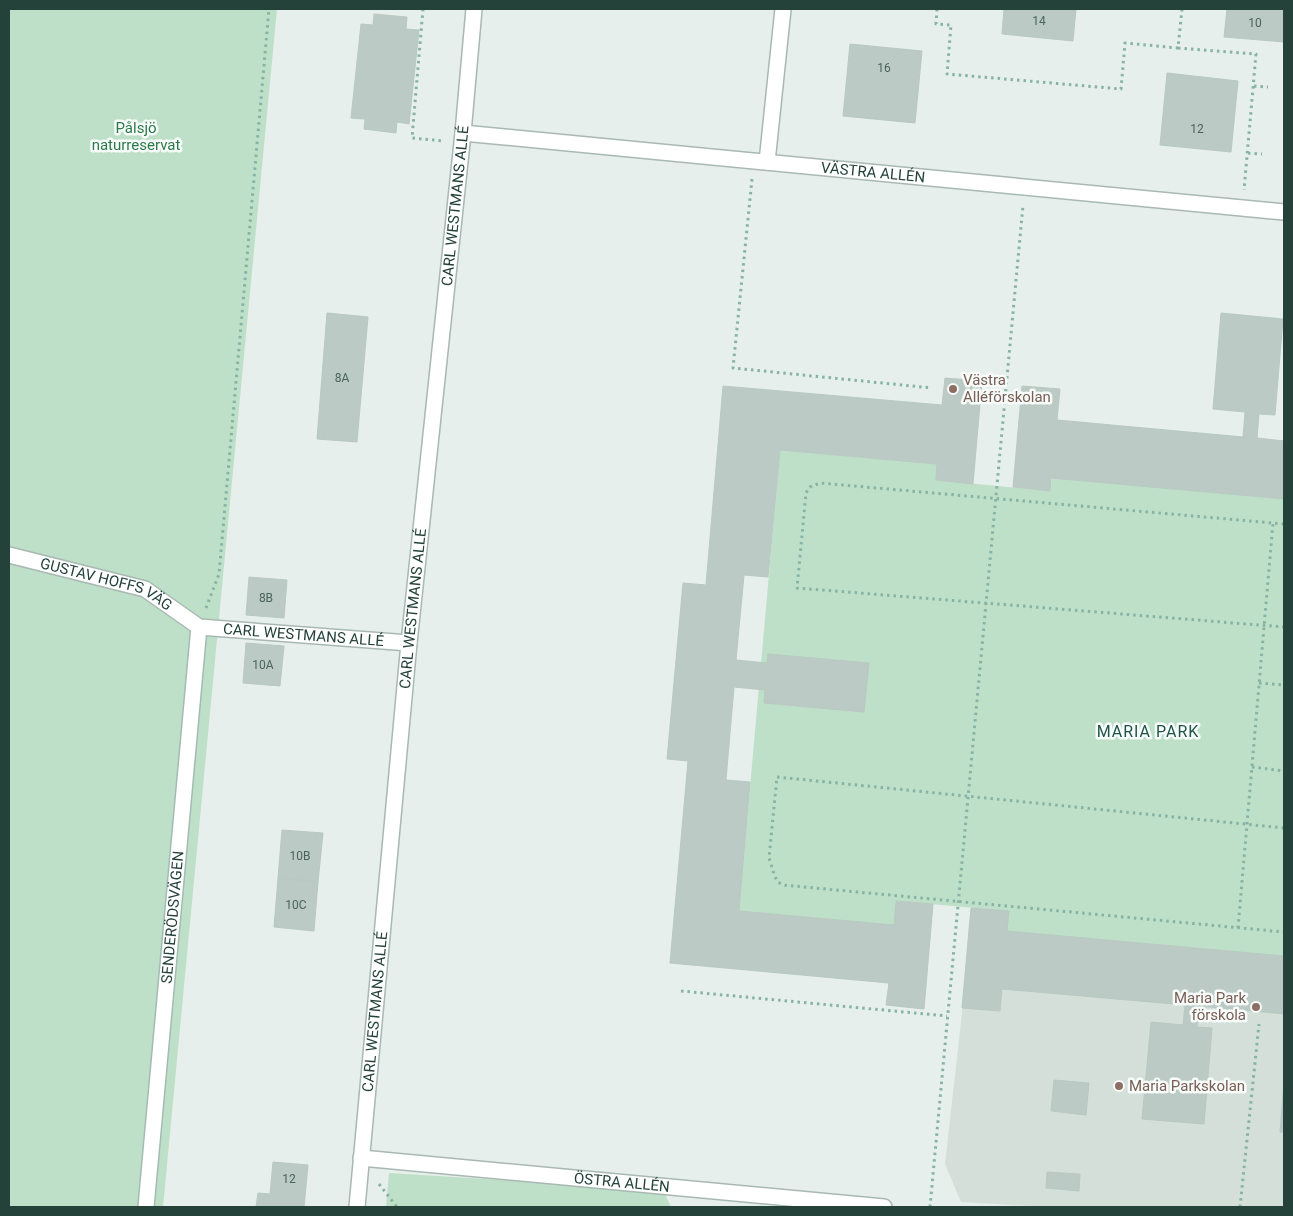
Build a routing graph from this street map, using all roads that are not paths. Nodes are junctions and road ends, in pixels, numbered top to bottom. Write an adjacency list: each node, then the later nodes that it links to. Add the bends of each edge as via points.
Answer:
1 (474, 9): 3 (street, CARL WESTMANS ALLÉ)
2 (783, 9): 4 (street)
3 (463, 138): 4 (street, VÄSTRA ALLÉN); 8 (street, CARL WESTMANS ALLÉ)
4 (760, 162): 5 (street, VÄSTRA ALLÉN)
5 (1284, 212)
6 (9, 555): 7 (street, GUSTAV HOFFS VÄG, via 145,588)
7 (199, 627): 8 (street, CARL WESTMANS ALLÉ); 10 (street, SENDERÖDSVÄGEN)
8 (409, 643): 9 (street, CARL WESTMANS ALLÉ)
9 (361, 1158): 11 (street, CARL WESTMANS ALLÉ); 12 (street, ÖSTRA ALLÉN)
10 (146, 1207)
11 (356, 1207)
12 (884, 1207)

